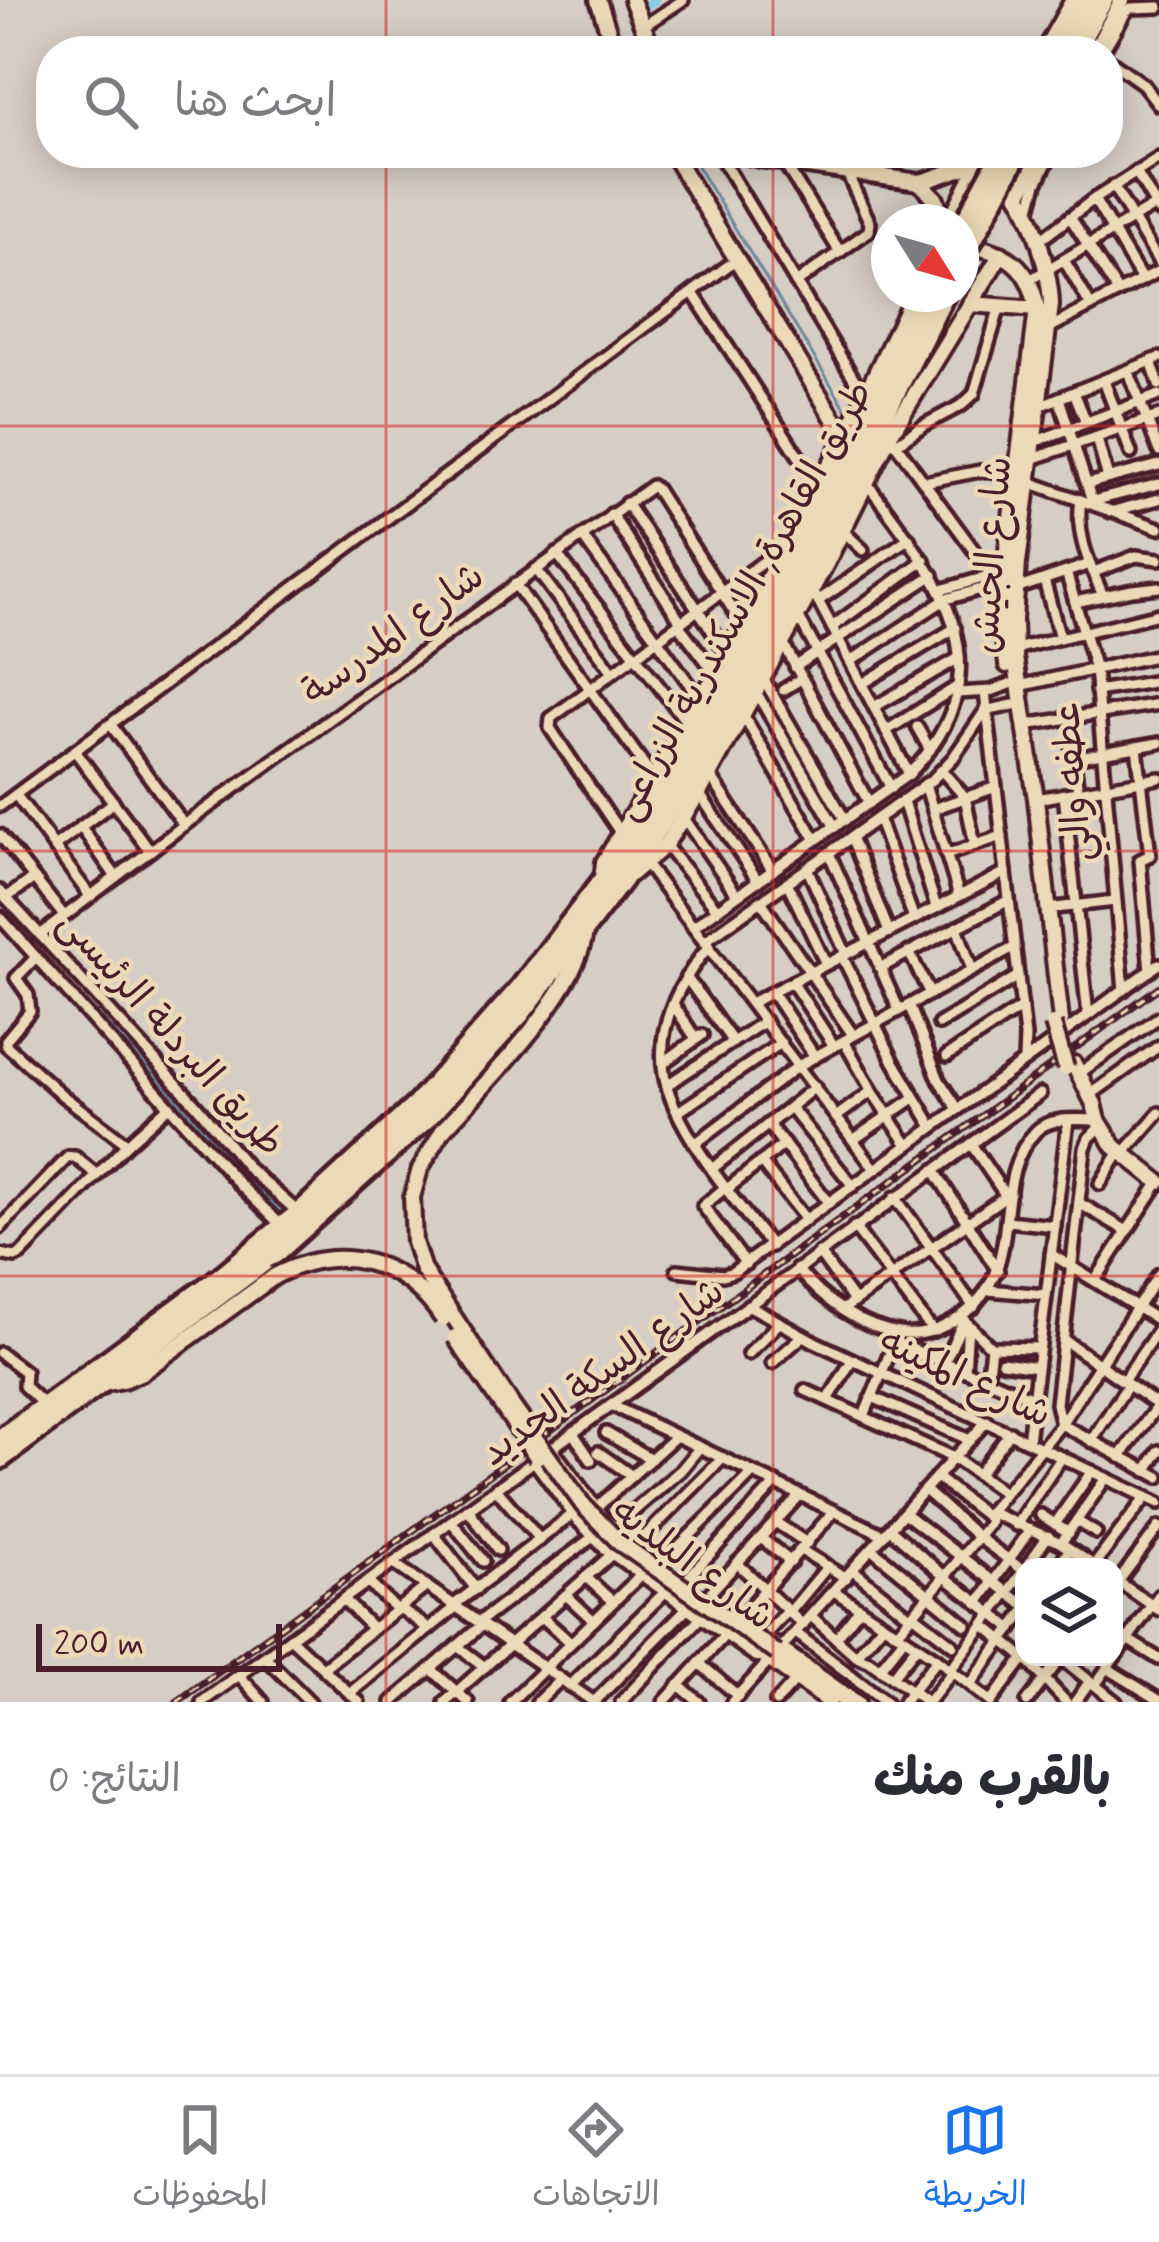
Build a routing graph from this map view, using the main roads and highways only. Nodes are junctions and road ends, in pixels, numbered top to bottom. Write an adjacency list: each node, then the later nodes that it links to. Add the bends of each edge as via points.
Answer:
1 (598, 0): 5 (main road)
2 (1122, 0): 10 (main road)
3 (633, 1): 6 (main road)
4 (1090, 2): 7 (main road); 8 (highway); 9 (highway)
5 (610, 36)
6 (646, 36)
7 (1058, 36)
8 (1068, 36)
9 (1079, 36)
10 (1106, 36)
11 (682, 168): 34 (main road)
12 (823, 168): 19 (main road)
13 (963, 168): 19 (main road)
14 (976, 168): 22 (main road)
15 (994, 168): 23 (highway, bridge)
16 (997, 168): 20 (main road, شارع الجيش)
17 (1010, 168): 24 (highway, bridge)
18 (1034, 168): 20 (main road)
19 (920, 182): 21 (main road)
20 (1019, 195): 36 (main road, شارع الجيش, via 1048,269 1052,305)
21 (938, 204)
22 (956, 204)
23 (974, 204)
24 (979, 228)
25 (979, 247): 26 (main road)
26 (1001, 254): 27 (main road); 29 (main road, شارع الجيش, via 1020,268)
27 (979, 289)
28 (979, 305): 29 (main road)
29 (1036, 309): 36 (main road, شارع الجيش)
30 (905, 312): 34 (main road)
31 (922, 312): 35 (highway, طريق القاهرة, الاسكندرية الزراعى)
32 (936, 312): 35 (highway, طريق القاهرة, الاسكندرية الزراعى)
33 (965, 312): 35 (main road, via 893,440)
34 (845, 437): 40 (main road, via 604,862)
35 (855, 476): 40 (highway, طريق القاهرة, الاسكندرية الزراعى); 40 (main road, via 815,595 710,775 665,845)
36 (1023, 478): 37 (main road, شارع الجيش)
37 (1003, 580): 38 (main road, شارع الجيش); 38 (main road, شارع الجيش)
38 (1015, 685): 39 (main road, شارع الجيش)
39 (1018, 704): 42 (main road, شارع الجيش); 42 (main road, شارع الجيش)
40 (612, 881): 41 (highway, طريق القاهرة, الاسكندرية الزراعى); 47 (highway, طريق القاهرة, الاسكندرية الزراعى, via 417,1104 299,1213)
41 (585, 931): 46 (highway, طريق القاهرة, الاسكندرية الزراعى, via 428,1117 277,1252); 49 (main road, bridge, via 578,959 528,1035 443,1130 420,1168 414,1242 431,1283 597,1521)
42 (1060, 1026): 43 (main road, شارع الجيش, bridge)
43 (1073, 1069): 44 (main road, شارع الجيش); 44 (main road, شارع الجيش)
44 (1098, 1120): 45 (main road, شارع الجيش, via 1121,1154)
45 (1159, 1182)
46 (103, 1384): 48 (highway, طريق القاهرة, الاسكندرية الزراعى); 49 (main road, bridge, via 142,1372 275,1276 347,1258 391,1270 436,1308 591,1528)
47 (0, 1439)
48 (0, 1459)
49 (777, 1653): 50 (main road, شارع البلديه); 51 (main road, شارع البلديه)
50 (844, 1696)
51 (818, 1699)

